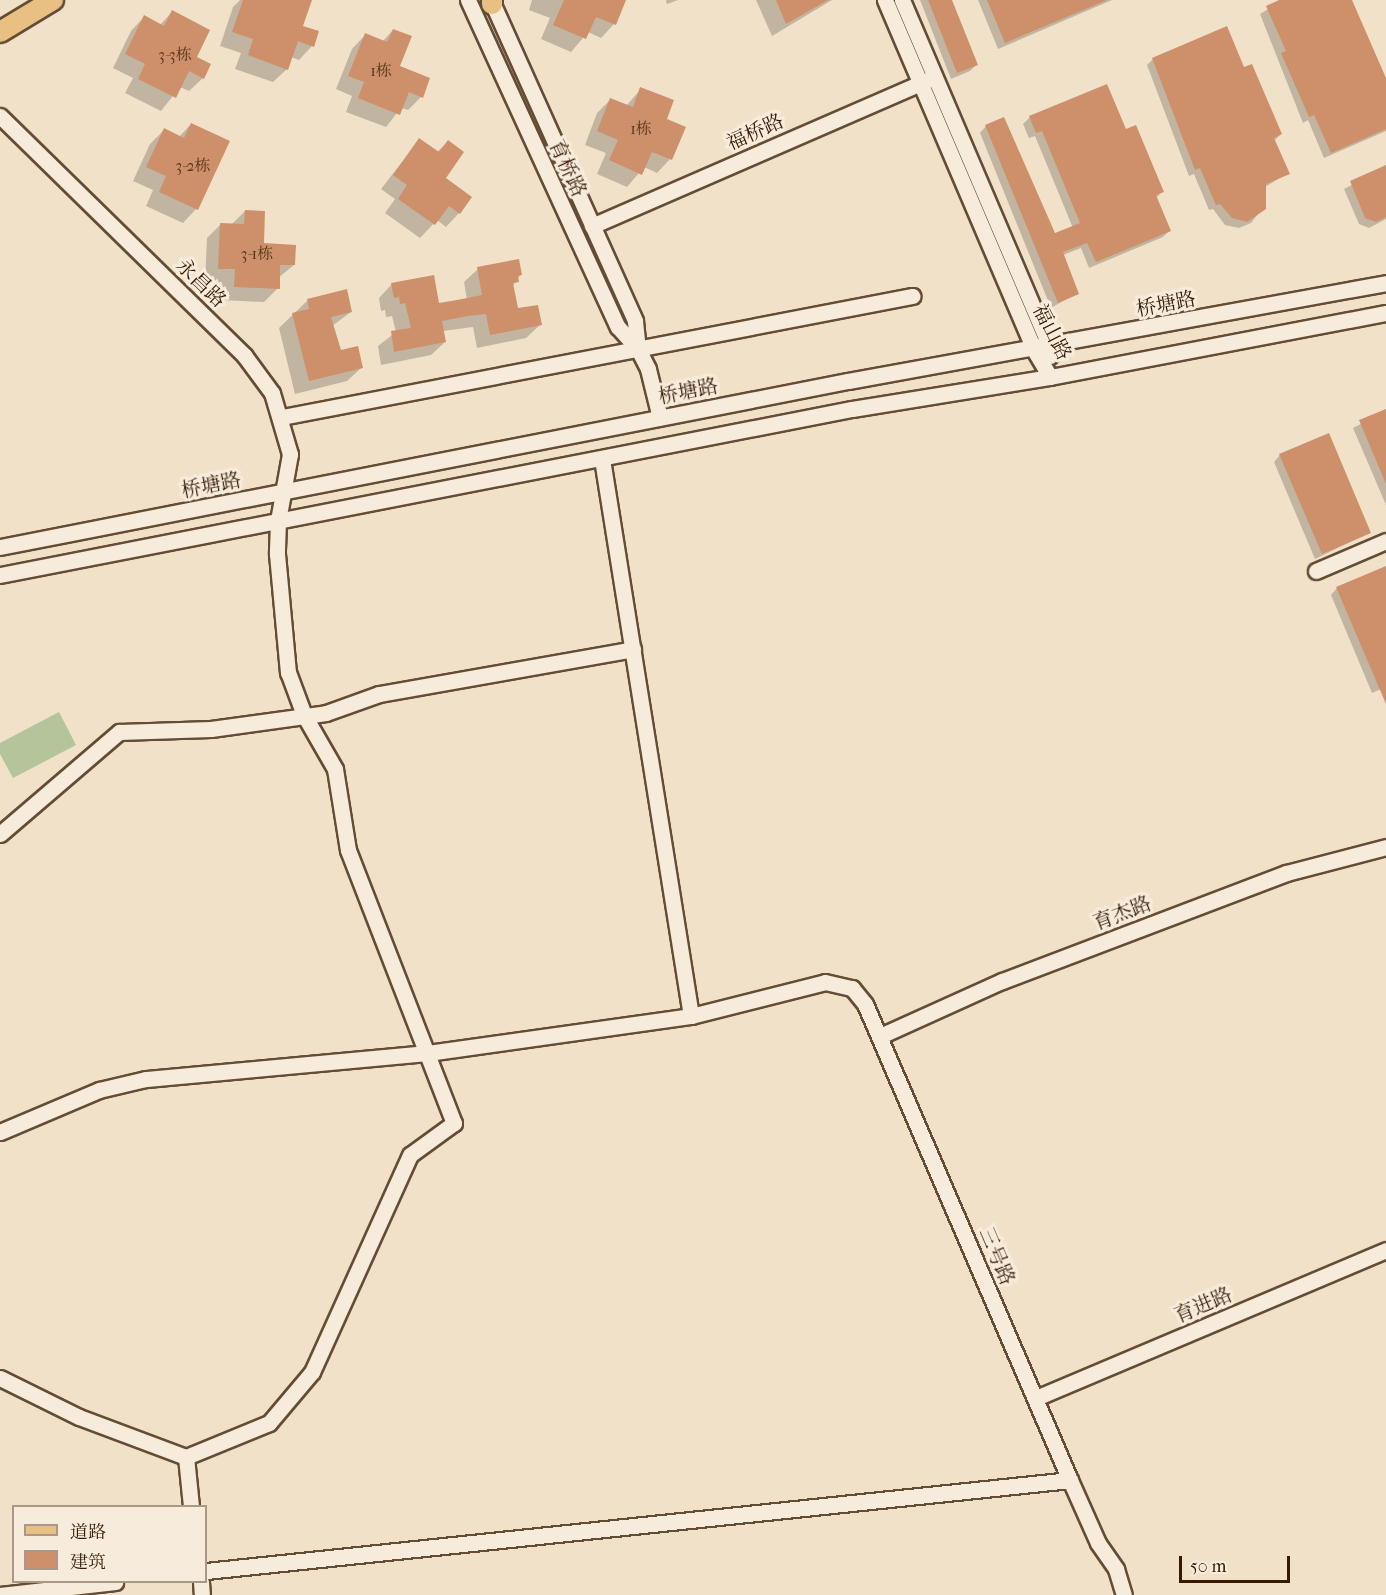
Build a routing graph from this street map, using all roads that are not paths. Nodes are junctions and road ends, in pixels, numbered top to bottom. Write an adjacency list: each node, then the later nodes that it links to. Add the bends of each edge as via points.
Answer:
1 (53, 0): 6 (main road)
2 (468, 0): 15 (street, 育桥路, via 618,327)
3 (885, 0): 8 (street, 福山路)
4 (902, 0): 7 (street, 福山路)
5 (492, 1): 10 (street, 育桥路)
6 (0, 32)
7 (934, 76): 8 (street, 福桥路); 14 (street, 福山路)
8 (920, 83): 10 (street, 福桥路); 16 (street, 福山路)
9 (0, 116): 18 (street, 永昌路, via 244,355 272,393)
10 (592, 226): 15 (street, 育桥路, via 635,321)
11 (1386, 283): 14 (street, 桥塘路)
12 (912, 296): 15 (street)
13 (1386, 313): 17 (street)
14 (1050, 347): 16 (street, 桥塘路); 17 (street, 福山路)
15 (638, 349): 18 (street); 19 (street, 育桥路, via 648,369)
16 (1034, 350): 17 (street, 福山路); 19 (street, 桥塘路)
17 (1050, 377): 20 (street, via 852,409)
18 (282, 417): 21 (street, 永昌路, via 290,454)
19 (660, 418): 21 (street, 桥塘路)
20 (602, 459): 22 (street); 27 (street)
21 (284, 492): 22 (street, 永昌路); 24 (street, 桥塘路)
22 (278, 521): 26 (street); 28 (street, 永昌路, via 288,672)
23 (1386, 541): 25 (street)
24 (0, 547)
25 (1316, 571)
26 (0, 575)
27 (633, 649): 28 (street, via 379,694 326,713); 31 (street)
28 (304, 715): 29 (street, via 211,729 119,732); 33 (street, 永昌路, via 335,770 348,850)
29 (0, 834)
30 (1386, 848): 32 (street, 育杰路, via 1286,873 1002,981)
31 (691, 1016): 32 (street, 三号路, via 825,982 852,988 865,1004); 33 (street)
32 (880, 1036): 37 (street, 三号路)
33 (428, 1053): 34 (street, via 146,1079 99,1090); 38 (street, 永昌路, via 454,1123 410,1155 312,1372 269,1423)
34 (0, 1132)
35 (1386, 1250): 37 (street, 育进路)
36 (0, 1378): 38 (street, via 79,1417)
37 (1035, 1398): 39 (street, 三号路)
38 (186, 1457): 40 (street)
39 (1070, 1480): 41 (street, 三号路); 42 (street)
40 (191, 1505)
41 (1098, 1543): 45 (street, 三号路, via 1106,1574); 46 (street, 三号路, via 1116,1569)
42 (207, 1571)
43 (99, 1583): 44 (street)
44 (0, 1595)
45 (1119, 1595)
46 (1124, 1595)

